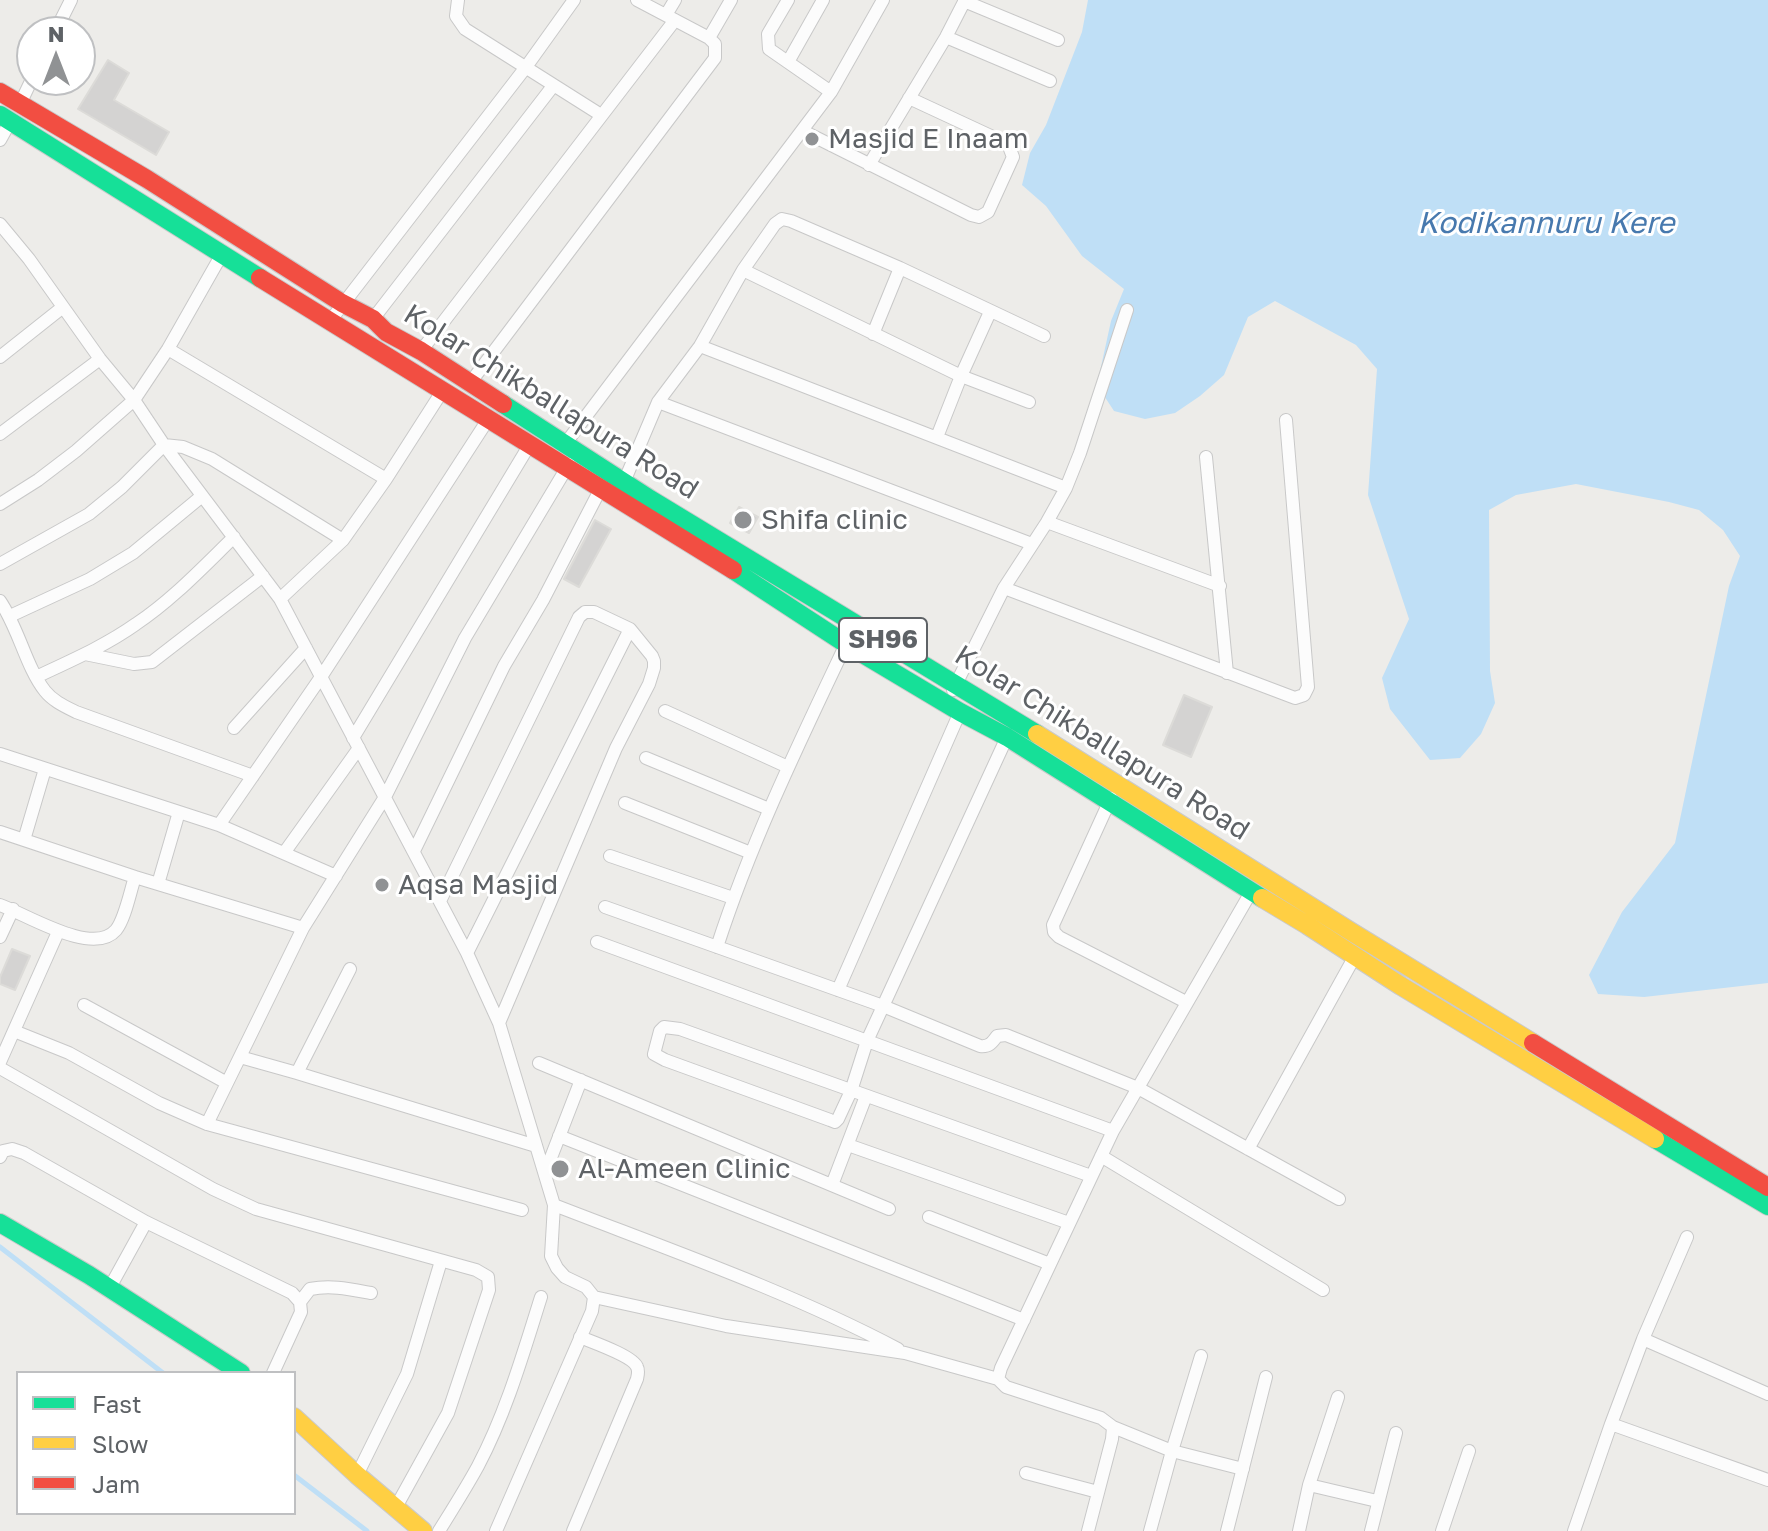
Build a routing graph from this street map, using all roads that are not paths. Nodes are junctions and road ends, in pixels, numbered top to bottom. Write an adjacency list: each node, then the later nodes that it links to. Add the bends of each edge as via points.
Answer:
1 (458, 0): 15 (street, via 456,16 465,29)
2 (574, 0): 15 (street)
3 (637, 0): 10 (street)
4 (675, 0): 10 (street)
5 (731, 0): 12 (street)
6 (788, 0): 14 (street, via 767,41 769,49)
7 (823, 0): 14 (street)
8 (883, 0): 19 (street)
9 (964, 0): 11 (street); 13 (street)
10 (670, 17): 12 (street); 23 (street)
11 (946, 37): 16 (street); 21 (street)
12 (709, 38): 46 (street, via 715,44 715,58)
13 (1058, 40)
14 (788, 62): 19 (street)
15 (526, 67): 17 (street); 32 (street)
16 (1050, 81)
17 (553, 86): 23 (street); 36 (street)
18 (0, 92): 22 (main road, Kolar Chikballapura Road / SH96)
19 (831, 92): 25 (street)
20 (24, 96): 22 (street)
21 (909, 98): 27 (street); 27 (street, via 1008,144 1013,157 988,212 971,215)
22 (20, 104): 32 (main road, Kolar Chikballapura Road / SH96)
23 (601, 115): 42 (street)
24 (5, 118): 26 (street); 29 (main road, Kolar Chikballapura Road / SH96)
25 (803, 131): 27 (street); 57 (street)
26 (0, 140)
27 (869, 165)
28 (0, 224): 33 (street)
29 (222, 254): 37 (main road, Kolar Chikballapura Road / SH96); 41 (street)
30 (900, 268): 31 (street, via 782,219); 35 (street); 38 (street)
31 (743, 270): 38 (street); 40 (street)
32 (342, 303): 36 (main road, Kolar Chikballapura Road / SH96); 37 (street)
33 (63, 307): 43 (street); 44 (street)
34 (1127, 310): 62 (street)
35 (990, 312): 39 (street); 45 (street)
36 (373, 319): 42 (main road, Kolar Chikballapura Road / SH96)
37 (330, 321): 47 (main road, Kolar Chikballapura Road / SH96)
38 (873, 334): 45 (street)
39 (1044, 336)
40 (700, 346): 49 (street); 54 (street)
41 (168, 349): 48 (street); 59 (street)
42 (421, 351): 46 (main road, Kolar Chikballapura Road / SH96)
43 (0, 357)
44 (100, 359): 48 (street); 53 (street)
45 (961, 376): 50 (street); 54 (street)
46 (470, 383): 57 (main road, Kolar Chikballapura Road / SH96)
47 (443, 390): 51 (main road, Kolar Chikballapura Road / SH96); 59 (street)
48 (134, 400): 56 (street); 64 (street, via 76,451)
49 (658, 402): 60 (street); 68 (street)
50 (1029, 402)
51 (489, 418): 55 (main road, Kolar Chikballapura Road / SH96); 82 (street)
52 (1286, 420): 80 (street, via 1308,687 1295,698)
53 (0, 434)
54 (937, 437): 62 (street)
55 (530, 444): 57 (main road, Kolar Chikballapura Road / SH96); 88 (street)
56 (164, 445): 63 (street); 67 (street, via 212,459); 69 (street, via 89,514)
57 (570, 454): 60 (main road, Kolar Chikballapura Road / SH96); 61 (main road, Kolar Chikballapura Road / SH96); 95 (street, via 465,638)
58 (1206, 457): 71 (street)
59 (386, 479): 67 (street)
60 (624, 482): 83 (main road, Kolar Chikballapura Road / SH96)
61 (601, 488): 77 (main road, Kolar Chikballapura Road / SH96); 102 (street, via 504,666)
62 (1066, 488): 65 (street)
63 (202, 496): 66 (street); 75 (street, via 133,553)
64 (0, 504)
65 (1047, 522): 68 (street); 71 (street)
66 (234, 537): 70 (street); 79 (street, via 175,595)
67 (343, 540): 73 (street)
68 (1032, 544): 72 (street)
69 (0, 564)
70 (263, 576): 73 (street); 79 (street, via 152,662 134,664)
71 (1220, 586): 80 (street)
72 (1004, 588): 80 (street); 83 (street)
73 (280, 599): 78 (street)
74 (0, 601): 75 (street)
75 (10, 616): 81 (street)
76 (630, 629): 111 (street, via 594,612 579,617); 120 (street); 127 (street, via 654,661 649,684 616,748)
77 (846, 644): 84 (main road, Kolar Chikballapura Road / SH96); 91 (street)
78 (306, 648): 82 (street); 86 (street)
79 (85, 654): 81 (street)
80 (1227, 673)
81 (36, 677): 93 (street, via 58,704)
82 (321, 677): 88 (street); 93 (street)
83 (956, 684): 84 (street); 94 (main road, Kolar Chikballapura Road / SH96)
84 (953, 708): 87 (main road, Kolar Chikballapura Road / SH96); 123 (street)
85 (665, 711): 91 (street)
86 (234, 728)
87 (1007, 737): 94 (main road, Kolar Chikballapura Road / SH96); 126 (street)
88 (356, 743): 95 (street); 103 (street)
89 (0, 754): 92 (street)
90 (646, 758): 97 (street)
91 (788, 767): 97 (street)
92 (45, 769): 98 (street); 101 (street)
93 (253, 776): 99 (street)
94 (1114, 793): 109 (main road, Kolar Chikballapura Road / SH96); 124 (street, via 1054,932); 151 (main road, Kolar Chikballapura Road / SH96)
95 (385, 797): 102 (street); 106 (street)
96 (625, 803): 104 (street)
97 (769, 809): 104 (street)
98 (179, 812): 99 (street); 108 (street)
99 (219, 825): 103 (street)
100 (0, 832): 101 (street)
101 (24, 840): 107 (street)
102 (414, 851): 111 (street)
103 (284, 853): 106 (street)
104 (751, 853): 110 (street)
105 (610, 856): 110 (street)
106 (336, 876): 115 (street)
107 (135, 877): 108 (street); 116 (street, via 118,928 109,937)
108 (158, 884): 115 (street)
109 (1251, 892): 121 (main road, Kolar Chikballapura Road / SH96); 124 (street)
110 (733, 898): 119 (street)
111 (440, 901): 120 (street)
112 (0, 905): 114 (street)
113 (605, 907): 119 (street)
114 (13, 909): 116 (street); 117 (street)
115 (303, 928): 130 (street)
116 (58, 932): 128 (street)
117 (0, 937)
118 (597, 942): 129 (street)
119 (717, 947): 123 (street)
120 (467, 953): 127 (street)
121 (1355, 956): 145 (street); 154 (main road, Kolar Chikballapura Road / SH96)
122 (350, 969): 134 (street)
123 (838, 990): 126 (street)
124 (1186, 1002): 137 (street)
125 (84, 1005): 136 (street)
126 (883, 1006): 129 (street); 137 (street, via 980,1046 1006,1035)
127 (499, 1023): 144 (street)
128 (14, 1031): 131 (street); 140 (street, via 69,1053)
129 (867, 1041): 138 (street); 141 (street)
130 (240, 1057): 134 (street); 136 (street)
131 (0, 1062)
132 (539, 1063): 135 (street)
133 (0, 1068): 162 (street, via 256,1209)
134 (297, 1073): 144 (street)
135 (581, 1080): 142 (street); 150 (street)
136 (227, 1083): 140 (street)
137 (1138, 1088): 141 (street); 145 (street)
138 (851, 1091): 138 (street, via 835,1122 665,1060 654,1051 664,1027 680,1029); 139 (street)
139 (866, 1096): 143 (street); 149 (street)
140 (207, 1124): 156 (street)
141 (1113, 1131): 146 (street)
142 (559, 1136): 148 (street); 170 (street)
143 (848, 1145): 150 (street); 160 (street)
144 (536, 1146): 148 (street)
145 (1248, 1149): 152 (street)
146 (1101, 1156): 149 (street); 165 (street)
147 (0, 1157): 158 (street, via 12,1149 24,1153)
148 (545, 1173): 153 (street)
149 (1091, 1176): 160 (street)
150 (832, 1185): 155 (street)
151 (1768, 1187)
152 (1339, 1199)
153 (554, 1205): 168 (street, via 551,1256 565,1277); 173 (street, via 742,1278)
154 (1768, 1206)
155 (889, 1209)
156 (522, 1210)
157 (929, 1217): 163 (street)
158 (146, 1222): 164 (street); 169 (street, via 292,1293)
159 (0, 1223): 164 (main road)
160 (1069, 1223): 163 (street)
161 (1687, 1237): 172 (street)
162 (441, 1261): 189 (street, via 407,1374); 194 (street, via 488,1277 489,1290 448,1413)
163 (1050, 1264): 170 (street)
164 (109, 1289): 175 (main road)
165 (1323, 1290)
166 (371, 1293): 169 (street, via 325,1286 310,1289)
167 (541, 1297): 196 (street, via 478,1466)
168 (594, 1297): 171 (street); 173 (street, via 726,1326)
169 (300, 1302): 176 (street, via 301,1312)
170 (1024, 1320): 178 (street)
171 (580, 1337): 197 (street); 198 (street, via 636,1363 639,1370)
172 (1643, 1339): 179 (street); 182 (street)
173 (905, 1353): 178 (street)
174 (1201, 1356): 185 (street)
175 (238, 1371)
176 (274, 1371)
177 (1266, 1377): 187 (street)
178 (998, 1379): 183 (street, via 1006,1387 1101,1418)
179 (1768, 1394)
180 (1338, 1397): 191 (street)
181 (296, 1419): 189 (main road)
182 (1611, 1424): 190 (street); 205 (street)
183 (1113, 1427): 185 (street); 192 (street)
184 (1396, 1433): 193 (street)
185 (1172, 1451): 187 (street); 200 (street)
186 (1469, 1451): 204 (street)
187 (1243, 1469): 201 (street)
188 (1026, 1473): 192 (street)
189 (357, 1475): 194 (main road)
190 (1768, 1480)
191 (1309, 1485): 193 (street); 202 (street)
192 (1098, 1492): 199 (street)
193 (1377, 1501): 203 (street)
194 (396, 1507): 195 (main road)
195 (423, 1531)
196 (439, 1531)
197 (496, 1531)
198 (573, 1531)
199 (1088, 1531)
200 (1150, 1531)
201 (1227, 1531)
202 (1299, 1531)
203 (1371, 1531)
204 (1442, 1531)
205 (1574, 1531)

